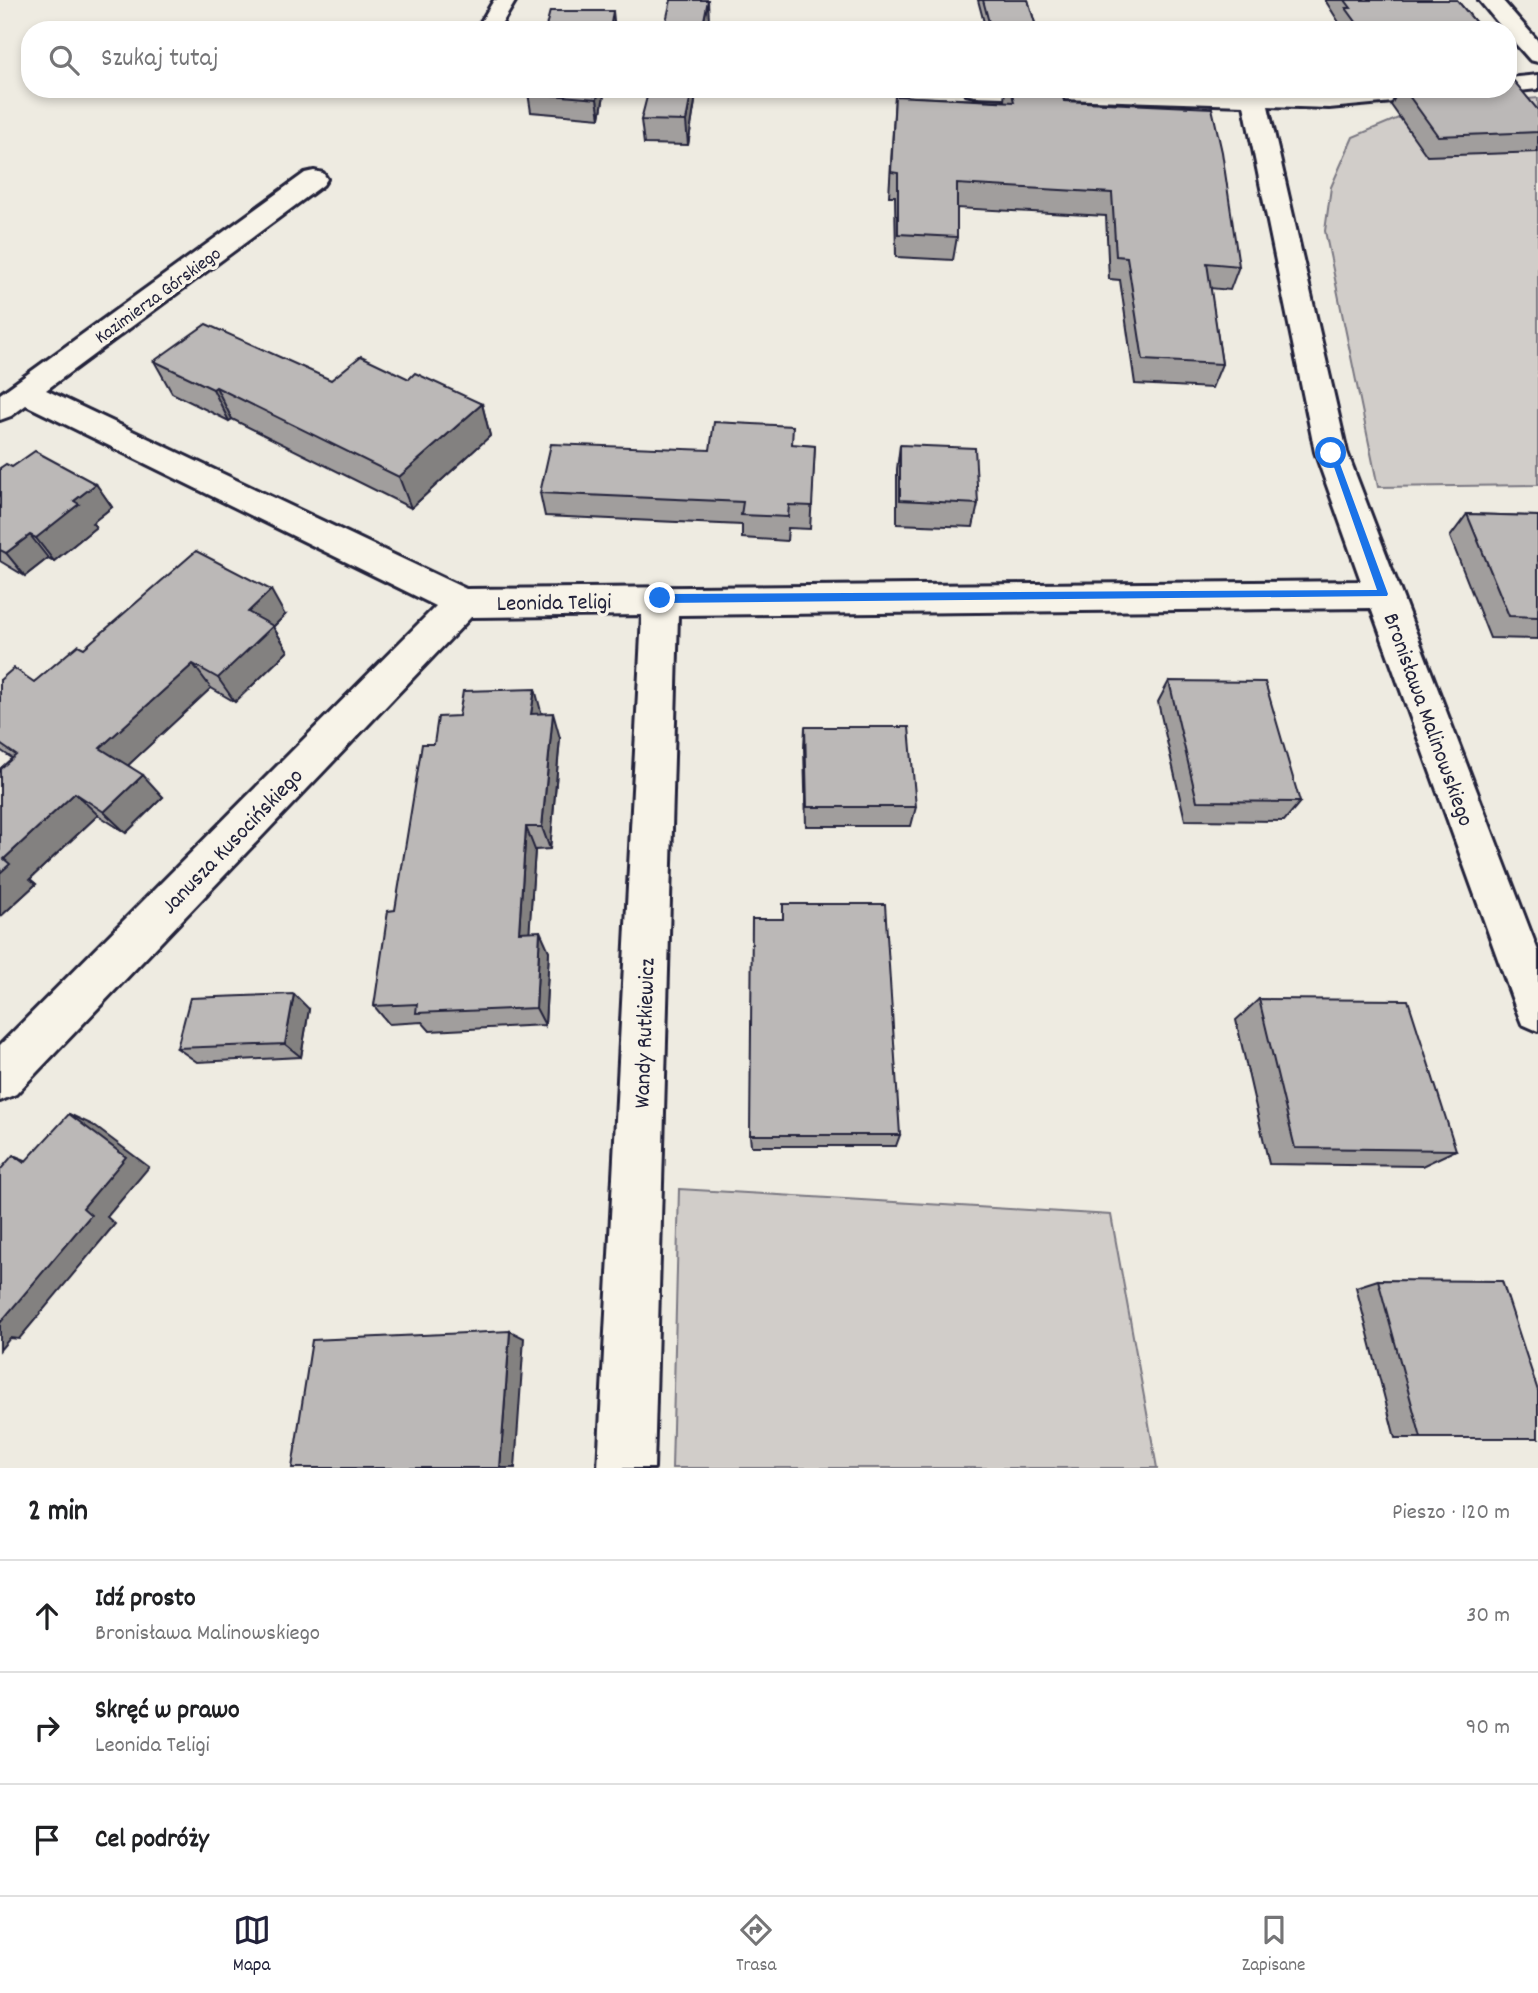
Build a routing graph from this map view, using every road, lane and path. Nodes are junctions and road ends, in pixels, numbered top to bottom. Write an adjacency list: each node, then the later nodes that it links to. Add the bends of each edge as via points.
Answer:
1 (505, 0): 3 (street)
2 (1490, 0): 4 (street)
3 (492, 21)
4 (1508, 21)
5 (1517, 31): 6 (street)
6 (1538, 55)
7 (1538, 82): 8 (street)
8 (1517, 84)
9 (1204, 98): 11 (street)
10 (1361, 98): 11 (street)
11 (1255, 100): 14 (street, Bronisława Malinowskiego, via 1331,453)
12 (314, 179): 13 (street, Kazimierza Górskiego)
13 (12, 400): 16 (street, Leonida Teligi)
14 (1383, 594): 15 (street, Leonida Teligi); 17 (street, Bronisława Malinowskiego)
15 (660, 598): 16 (street, Leonida Teligi); 19 (street, Wandy Rutkiewicz)
16 (462, 603): 18 (street, Janusza Kusocińskiego)
17 (1538, 1009)
18 (0, 1078)
19 (625, 1468)

